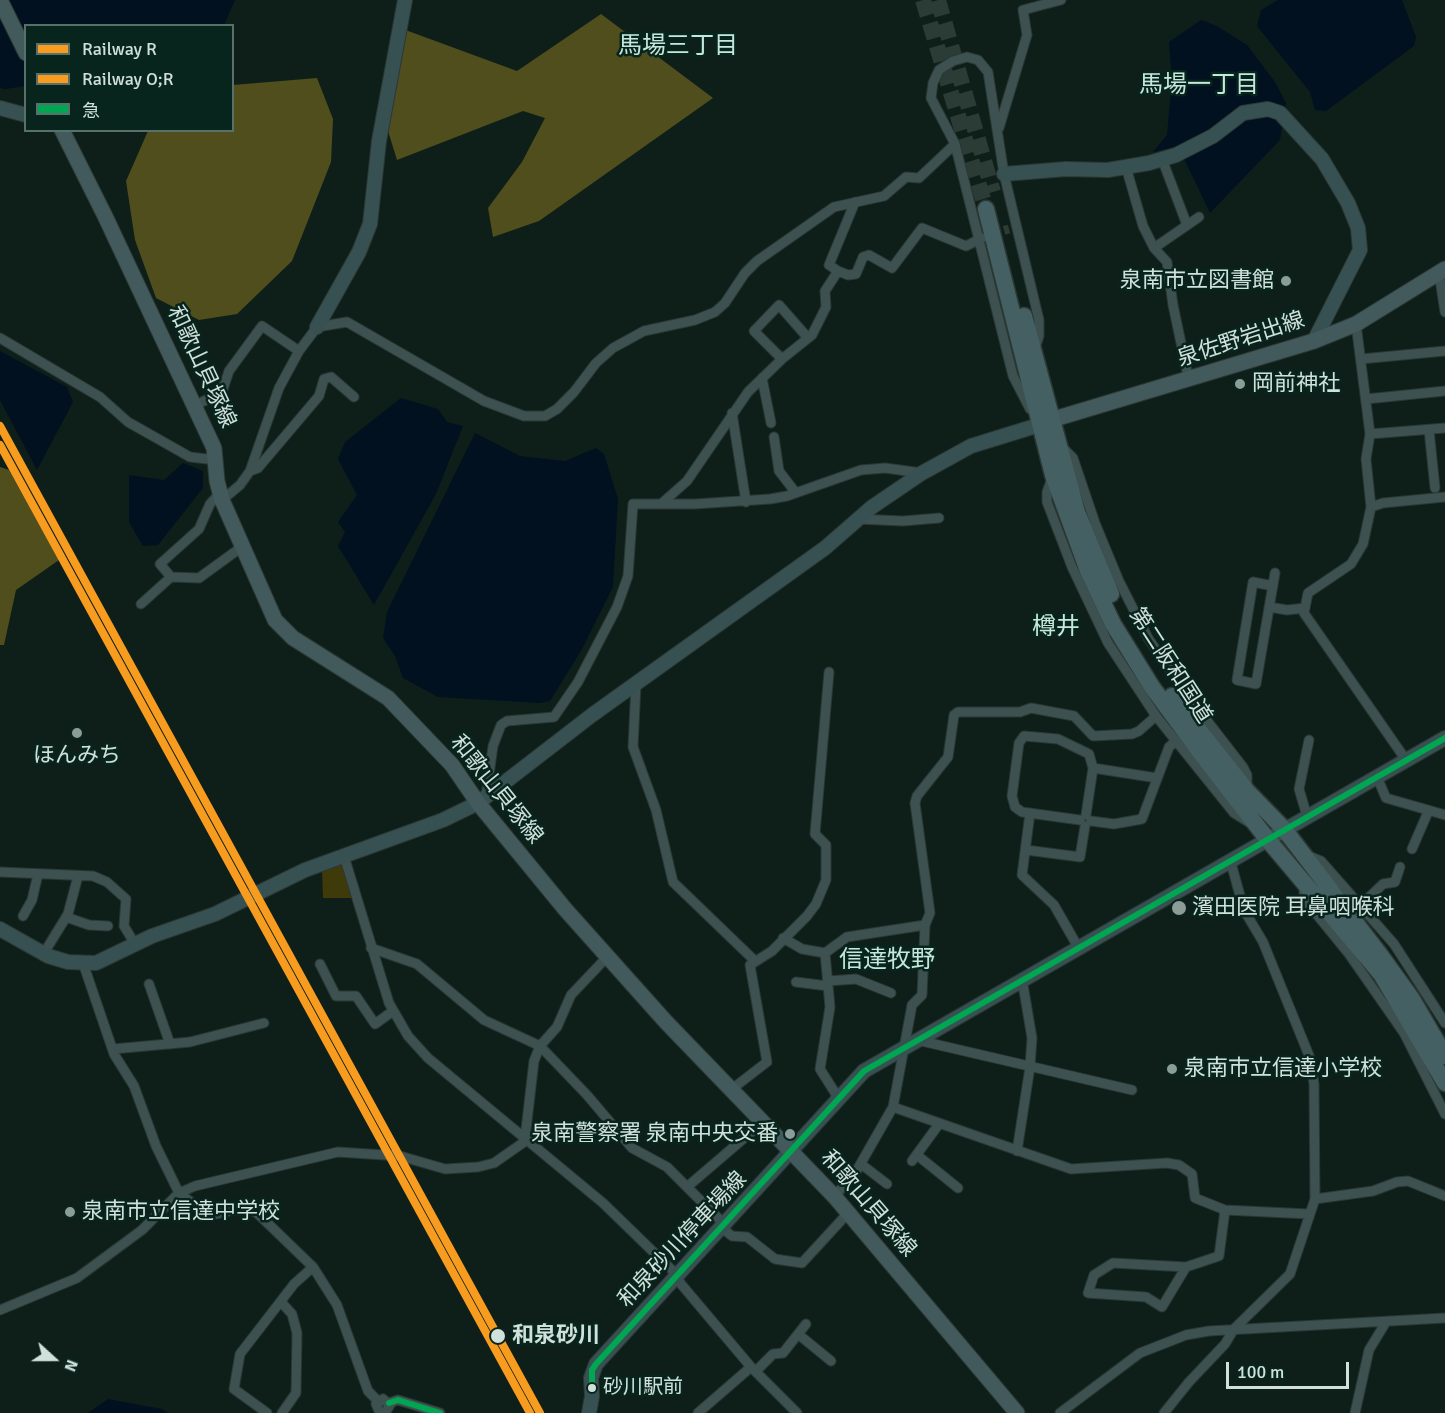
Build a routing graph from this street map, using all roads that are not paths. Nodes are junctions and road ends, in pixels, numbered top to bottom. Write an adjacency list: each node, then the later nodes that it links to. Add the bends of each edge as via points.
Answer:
1 (405, 0): 22 (street, via 379,141 370,224 359,252)
2 (1061, 0): 8 (street, via 1023,10 1027,35)
3 (2, 2): 4 (main road)
4 (24, 49)
5 (0, 108): 6 (street)
6 (24, 114)
7 (62, 132): 36 (main road, 和歌山貝塚線)
8 (998, 134): 9 (street, via 988,72 978,60 967,57 939,70 933,83 932,98); 12 (street)
9 (955, 144): 13 (street, via 919,178 906,177 884,196); 16 (street)
10 (1162, 159): 11 (street); 15 (street); 25 (street, via 1213,136 1243,113 1268,109 1280,113 1322,159 1348,203 1358,228 1360,250)
11 (1126, 167): 12 (street); 17 (street, via 1143,226)
12 (1004, 174): 27 (street, via 1013,229 1039,320)
13 (855, 202): 19 (street, via 829,265); 22 (street, via 834,207 757,261 715,312 644,331 613,348 557,409 544,416 524,416 484,401 347,322)
14 (1198, 217): 15 (street)
15 (1187, 225): 17 (street)
16 (983, 237): 19 (street, via 966,246 922,228 892,268 869,255 863,257 856,274); 38 (street, via 1013,376)
17 (1154, 248): 32 (street, via 1167,262)
18 (1442, 271): 20 (street); 21 (main road, 泉佐野岩出線)
19 (838, 272): 24 (street, via 825,291 820,321)
20 (1445, 312)
21 (1356, 324): 25 (main road, 泉佐野岩出線); 30 (street)
22 (317, 327): 26 (street)
23 (0, 338): 44 (street, via 100,397 128,422 190,457)
24 (808, 338): 29 (street); 29 (street, via 779,305 754,331)
25 (1314, 341): 32 (main road, 泉佐野岩出線)
26 (299, 351): 36 (street, via 262,326 229,371 222,392); 45 (street, via 279,388)
27 (1034, 351): 38 (highway, 第二阪和国道); 38 (highway, 第二阪和国道, via 991,207)
28 (1445, 351): 30 (street)
29 (782, 359): 31 (street)
30 (1361, 359): 35 (street)
31 (762, 378): 37 (street); 39 (street)
32 (1189, 381): 38 (main road, 泉佐野岩出線)
33 (1445, 391): 35 (street)
34 (354, 397): 45 (street, via 331,377 324,379 319,396 258,468)
35 (1366, 399): 42 (street)
36 (194, 406): 44 (main road, 和歌山貝塚線)
37 (732, 413): 52 (street); 53 (street, via 687,481)
38 (1045, 422): 46 (street, via 971,446); 47 (highway, 第二阪和国道); 82 (highway, 第二阪和国道, via 1056,441 1077,512 1103,577 1133,638 1168,690 1248,791)
39 (771, 423)
40 (1445, 428): 41 (street)
41 (1429, 430): 42 (street); 48 (street)
42 (1370, 434): 54 (street, via 1366,459)
43 (774, 437): 49 (street, via 779,471)
44 (216, 460): 50 (main road, 和歌山貝塚線)
45 (250, 471): 50 (street, via 240,485)
46 (922, 473): 49 (street, via 885,468 861,470); 56 (street)
47 (1053, 475): 68 (street, via 1047,502 1072,567 1108,643); 83 (highway, 第二阪和国道, via 1088,572 1118,632 1152,687)
48 (1435, 488)
49 (796, 493): 52 (street)
50 (221, 497): 57 (main road, 和歌山貝塚線); 59 (street, via 210,504 198,529 160,564)
51 (1445, 497): 54 (street, via 1383,502)
52 (746, 502): 53 (street)
53 (661, 504): 76 (street, via 633,504 628,576 617,607 578,682 554,717 507,721 501,726)
54 (1371, 507): 63 (street, via 1363,544 1351,564 1308,592)
55 (939, 518): 56 (street)
56 (858, 519): 67 (street, via 825,549)
57 (243, 546): 59 (street, via 199,578); 76 (main road, 和歌山貝塚線, via 275,620 284,631 388,698)
58 (1275, 573): 60 (street)
59 (171, 577): 61 (street)
60 (1273, 586): 62 (street); 64 (street, via 1252,582)
61 (141, 604)
62 (1269, 607): 63 (street); 65 (street)
63 (1305, 608): 72 (street, via 1304,613)
64 (1242, 646): 65 (street); 65 (street, via 1237,680 1256,684)
65 (1262, 649)
66 (829, 672): 100 (street, via 815,834 826,845 826,880 816,904)
67 (636, 684): 76 (street); 107 (street, via 633,747 656,810 673,882)
68 (1156, 716): 71 (street); 97 (street, via 1139,732 1093,736 1074,716 1031,708 1020,712 954,714 948,757 915,803 930,913)
69 (1445, 738): 72 (street, 和泉砂川停車場線)
70 (1309, 740): 80 (street, via 1299,789)
71 (1176, 741): 75 (street, via 1169,747); 83 (street, via 1234,813)
72 (1406, 760): 74 (street, 和泉砂川停車場線)
73 (1093, 768): 75 (street); 78 (street, via 1089,754 1067,742 1024,736 1019,743 1012,796 1017,811); 81 (street)
74 (1377, 777): 77 (street, via 1386,798); 80 (street, 和泉砂川停車場線)
75 (1157, 778): 81 (street, via 1142,819 1114,824)
76 (482, 800): 87 (street, via 443,820); 106 (main road, 和歌山貝塚線, via 565,909)
77 (1428, 812): 79 (street); 84 (street)
78 (1030, 813): 81 (street); 85 (street)
79 (1445, 815)
80 (1307, 816): 82 (street, 和泉砂川停車場線)
81 (1085, 820): 85 (street, via 1080,857)
82 (1284, 829): 83 (street, 和泉砂川停車場線); 86 (highway, 第二阪和国道)
83 (1264, 834): 88 (street, 和泉砂川停車場線); 93 (highway, 第二阪和国道)
84 (1412, 849)
85 (1026, 850): 102 (street, via 1024,880 1054,905)
86 (1302, 853): 94 (street, via 1321,861); 122 (highway, 第二阪和国道, via 1412,999)
87 (344, 856): 101 (street, via 305,870 215,914); 103 (street)
88 (1231, 863): 102 (street, 和泉砂川停車場線); 142 (street, via 1244,910 1263,942 1310,1058 1314,1084)
89 (1400, 867): 94 (street, via 1395,882 1383,884)
90 (0, 872): 91 (street)
91 (38, 874): 92 (street); 95 (street, via 32,900)
92 (78, 876): 96 (street); 101 (street, via 93,876 107,882 126,899 124,926)
93 (1304, 884): 124 (highway, 第二阪和国道, via 1381,974); 129 (street, via 1304,899 1349,954 1404,1033)
94 (1360, 906): 117 (street, via 1394,944)
95 (23, 916)
96 (66, 918): 98 (street, via 89,926); 104 (street)
97 (925, 925): 105 (street, via 847,937); 119 (street, via 922,995 912,1005)
98 (108, 926)
99 (0, 929): 104 (street)
100 (783, 938): 105 (street, via 802,949); 107 (street, via 772,951)
101 (135, 944): 108 (street, via 110,958)
102 (1078, 947): 110 (street, 和泉砂川停車場線)
103 (371, 948): 115 (street); 120 (street, via 417,964 484,1020)
104 (44, 953): 108 (street)
105 (825, 953): 112 (street)
106 (608, 956): 120 (street, via 571,995 556,1027); 125 (main road, 和歌山貝塚線)
107 (755, 961): 125 (street, via 750,965 767,1062)
108 (83, 963): 121 (street)
109 (320, 964): 115 (street, via 336,996 356,996 375,1024)
110 (1022, 979): 119 (street, 和泉砂川停車場線); 123 (street, via 1032,1038)
111 (796, 982): 112 (street)
112 (828, 983): 114 (street, via 856,979); 127 (street, via 830,1007 820,1069)
113 (149, 984): 118 (street)
114 (891, 993)
115 (393, 1011): 132 (street, via 428,1058)
116 (264, 1023): 118 (street)
117 (1445, 1023)
118 (170, 1044): 121 (street)
119 (911, 1044): 123 (street); 127 (street, 和泉砂川停車場線, via 864,1071); 128 (street)
120 (540, 1047): 132 (street, via 534,1061); 137 (street, via 632,1148 667,1167)
121 (113, 1049): 139 (street, via 134,1086)
122 (1445, 1056)
123 (1030, 1067): 126 (street); 134 (street)
124 (1445, 1083)
125 (732, 1089): 130 (main road, 和歌山貝塚線)
126 (1132, 1090)
127 (839, 1099): 133 (street, 和泉砂川停車場線)
128 (893, 1107): 131 (street); 135 (street)
129 (1445, 1114)
130 (764, 1121): 133 (main road, 和歌山貝塚線); 137 (street)
131 (939, 1124): 134 (street); 138 (street, via 915,1158)
132 (526, 1139): 139 (street, via 494,1163 478,1167 445,1169 400,1156 338,1152 239,1174); 149 (street, via 603,1203)
133 (793, 1151): 140 (main road, 和歌山貝塚線); 146 (street, 和泉砂川停車場線)
134 (1017, 1151): 143 (street, via 1071,1169 1179,1165 1192,1174 1195,1198)
135 (861, 1164): 136 (street); 140 (street)
136 (887, 1184)
137 (687, 1187): 146 (street)
138 (958, 1188)
139 (179, 1193): 148 (street, via 199,1208 216,1214 243,1208 256,1212); 151 (street, via 142,1230 77,1278)
140 (834, 1196): 144 (main road, 和歌山貝塚線)
141 (1445, 1196): 142 (street, via 1408,1181 1373,1191)
142 (1315, 1199): 145 (street)
143 (1225, 1210): 145 (street); 147 (street, via 1219,1256)
144 (848, 1213): 146 (street, via 802,1263 775,1259 747,1237 732,1236); 169 (main road, 和歌山貝塚線)
145 (1309, 1214): 155 (street, via 1290,1274)
146 (724, 1227): 149 (street, 和泉砂川停車場線)
147 (1185, 1266): 147 (street, via 1162,1307 1146,1297 1088,1293 1094,1275 1113,1263)
148 (313, 1267): 150 (street); 159 (street, via 337,1305 368,1391)
149 (677, 1276): 158 (street); 166 (street, 和泉砂川停車場線, via 592,1370)
150 (281, 1302): 161 (street, via 240,1354 234,1389); 162 (street, via 292,1314 297,1333 296,1393)
151 (0, 1310)
152 (1445, 1318): 153 (street)
153 (1386, 1322): 155 (street); 172 (street, via 1369,1350)
154 (806, 1324): 156 (street)
155 (1234, 1329): 170 (street, via 1186,1335 1140,1353); 171 (street, via 1219,1352)
156 (798, 1334): 157 (street); 158 (street, via 783,1353 773,1354)
157 (831, 1361)
158 (754, 1369): 167 (street); 168 (street)
159 (378, 1401): 160 (street); 163 (street, via 376,1409)
160 (389, 1403): 164 (street); 165 (street, via 398,1400)
161 (267, 1413)
162 (282, 1413)
163 (380, 1413)
164 (385, 1413)
165 (440, 1413)
166 (589, 1413)
167 (698, 1413)
168 (797, 1413)
169 (1017, 1413)
170 (1060, 1413)
171 (1164, 1413)
172 (1355, 1413)

